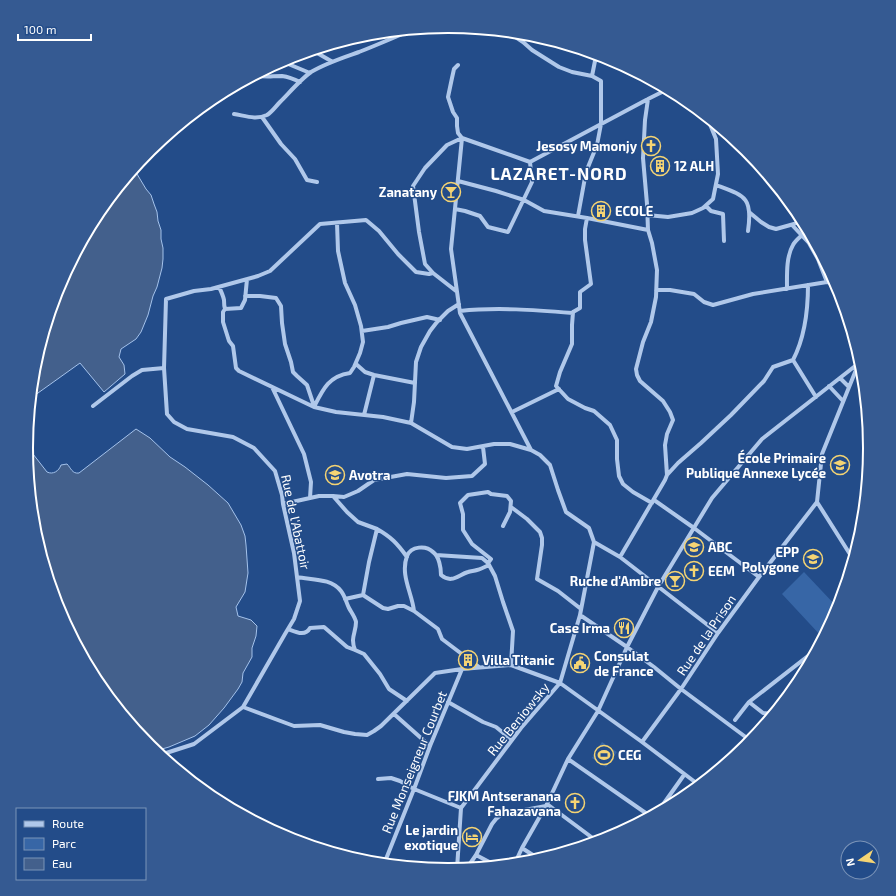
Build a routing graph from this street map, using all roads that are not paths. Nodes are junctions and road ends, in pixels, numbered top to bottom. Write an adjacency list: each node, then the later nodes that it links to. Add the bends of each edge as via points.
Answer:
1 (397, 37): 5 (street)
2 (519, 40): 9 (street, via 559,67)
3 (319, 54): 5 (street)
4 (595, 60): 9 (street)
5 (331, 61): 8 (street)
6 (290, 65): 8 (street)
7 (458, 65): 18 (street, via 454,69 448,97 457,118 458,133)
8 (310, 73): 11 (street)
9 (592, 76): 16 (street, via 601,81)
10 (263, 77): 11 (street, via 282,76)
11 (300, 82): 15 (street, via 270,114)
12 (661, 92): 13 (street)
13 (648, 99): 16 (street); 27 (street, via 643,158)
14 (234, 114): 15 (street)
15 (262, 117): 21 (street, via 295,159 307,180)
16 (601, 124): 19 (street); 28 (street, via 597,145 586,172)
17 (712, 128): 22 (street, via 716,139)
18 (462, 138): 19 (street); 20 (street); 39 (street, via 447,145 425,168 413,186 425,264)
19 (530, 162): 23 (street, via 532,182)
20 (458, 181): 23 (street); 25 (street)
21 (317, 182)
22 (716, 185): 24 (street, via 713,199); 26 (street, via 745,198)
23 (524, 200): 25 (street, via 508,232 488,227 480,216); 28 (street, via 544,211)
24 (706, 206): 27 (street, via 692,213 668,217); 37 (street, via 723,214)
25 (455, 209): 46 (street, via 451,249)
26 (749, 212): 32 (street, via 769,227); 34 (street)
27 (647, 215): 33 (street)
28 (578, 216): 29 (street)
29 (587, 218): 33 (street); 51 (street, via 585,240 591,284 580,292 580,308)
30 (337, 223): 39 (street, via 366,220 416,272); 40 (street, via 320,224 270,271); 53 (street, via 338,251 345,283 355,305)
31 (796, 223): 32 (street)
32 (792, 225): 35 (street)
33 (648, 230): 45 (street, via 657,270)
34 (748, 231)
35 (802, 235): 36 (street); 44 (street, via 793,244 790,254)
36 (806, 239)
37 (724, 241)
38 (818, 261): 41 (street)
39 (433, 273): 46 (street)
40 (246, 279): 43 (street); 47 (street)
41 (827, 282): 42 (street)
42 (808, 285): 44 (street); 54 (street, via 805,326 798,350)
43 (219, 287): 49 (street); 57 (street, Rue de l'Abattoir, via 166,299)
44 (787, 289): 45 (street, via 740,297 713,305 694,294)
45 (656, 290): 75 (street, via 651,322 636,369 640,381 663,401 670,412 672,420 665,446)
46 (456, 291): 48 (street)
47 (245, 296): 49 (street, via 241,308); 69 (street, via 276,298 281,306 285,344 293,372 307,385)
48 (459, 304): 50 (street); 52 (street)
49 (225, 309): 62 (street, via 223,322 229,342 233,346 236,368)
50 (460, 311): 51 (street, via 489,309); 70 (street)
51 (572, 313): 65 (street, via 572,344 560,372 556,386)
52 (440, 320): 53 (street, via 427,317); 61 (street, via 421,347 416,362)
53 (362, 331): 55 (street, via 363,342)
54 (792, 360): 66 (street); 75 (street, via 773,366 764,381 731,415)
55 (356, 364): 59 (street, via 365,372); 69 (street, via 350,373 342,374 329,382)
56 (855, 366): 60 (street)
57 (164, 368): 68 (street, via 142,370); 80 (street, Rue de l'Abattoir, via 167,414 174,422 187,429 233,437 254,448 275,472)
58 (856, 372): 64 (street)
59 (374, 375): 61 (street); 71 (street)
60 (840, 378): 63 (street); 64 (street)
61 (415, 383): 72 (street)
62 (272, 386): 69 (street); 77 (street, via 304,454 311,482)
63 (830, 386): 66 (street); 67 (street)
64 (849, 387): 67 (street)
65 (559, 389): 70 (street); 78 (street, via 568,399 594,411 610,425 617,440 617,459 623,484)
66 (816, 397): 83 (street, via 762,439 712,498)
67 (843, 401): 79 (street, via 822,454)
68 (92, 406)
69 (314, 407): 71 (street)
70 (512, 412): 74 (street)
71 (364, 415): 72 (street)
72 (411, 423): 73 (street, via 452,447 467,449)
73 (483, 446): 74 (street, via 510,444); 76 (street, via 485,464 472,476 446,478 408,474 374,480 344,497)
74 (531, 450): 85 (street, via 550,466 566,512 589,528)
75 (666, 475): 78 (street)
76 (333, 496): 77 (street); 84 (street, via 358,522)
77 (310, 498): 80 (street)
78 (653, 502): 83 (street); 89 (street)
79 (817, 502): 86 (street); 92 (street, Rue de la Prison)
80 (283, 504): 91 (street, Rue de l'Abattoir)
81 (511, 507): 82 (street); 90 (street, via 511,501 507,496 488,492 468,495 460,502 463,514 462,530 472,544 491,558); 96 (street, via 540,532 542,545 537,579)
82 (503, 526)
83 (694, 528): 92 (street); 93 (street)
84 (377, 529): 88 (street, via 392,538); 94 (street)
85 (594, 542): 89 (street); 96 (street, Rue Beniowsky)
86 (850, 553)
87 (436, 555): 88 (street, via 432,550 414,548); 90 (street, via 482,558); 90 (street, via 441,575 445,578 453,579)
88 (407, 557): 97 (street, via 404,571)
89 (620, 557): 93 (street)
90 (489, 564): 104 (street, via 513,631)
91 (297, 577): 95 (street, via 336,585); 99 (street, Rue de l'Abattoir, via 300,602)
92 (759, 577): 100 (street, Rue de la Prison)
93 (658, 587): 100 (street); 101 (street)
94 (363, 595): 95 (street); 97 (street, via 383,608 404,606)
95 (346, 599): 102 (street, via 356,620 352,642)
96 (581, 608): 98 (street, Rue Beniowsky)
97 (414, 611): 105 (street, via 438,629 442,639)
98 (580, 615): 101 (street); 107 (street, Rue Beniowsky)
99 (288, 629): 102 (street, via 306,633 310,628 324,627 347,647); 112 (street, Rue de l'Abattoir)
100 (718, 634): 108 (street, Rue de la Prison)
101 (627, 647): 108 (street); 113 (street)
102 (355, 650): 109 (street, via 364,654 389,689)
103 (806, 658): 111 (street)
104 (511, 665): 105 (street); 107 (street)
105 (480, 667): 106 (street)
106 (462, 669): 109 (street, via 435,673); 110 (street, Rue Monseigneur Courbet)
107 (560, 683): 113 (street); 118 (street, Rue Beniowsky)
108 (681, 689): 117 (street); 119 (street, Rue de la Prison)
109 (407, 701): 115 (street)
110 (448, 702): 118 (street, via 496,727); 120 (street, Rue Monseigneur Courbet)
111 (749, 702): 114 (street); 116 (street)
112 (243, 707): 115 (street, via 294,726 320,725 367,735); 121 (street, Rue de l'Abattoir, via 194,744)
113 (598, 711): 119 (street); 122 (street)
114 (767, 713)
115 (394, 714): 120 (street)
116 (735, 720)
117 (745, 737)
118 (512, 740): 129 (street, Rue Beniowsky)
119 (642, 742): 123 (street)
120 (430, 746): 126 (street, Rue Monseigneur Courbet)
121 (167, 753)
122 (568, 760): 128 (street); 130 (street)
123 (684, 775): 125 (street); 127 (street)
124 (378, 779): 126 (street, via 391,778)
125 (694, 782)
126 (414, 789): 129 (street); 136 (street, Rue Monseigneur Courbet)
127 (665, 801)
128 (546, 805): 131 (street); 132 (street); 134 (street, via 502,814 492,824)
129 (461, 808): 139 (street)
130 (645, 813)
131 (591, 837)
132 (522, 848): 133 (street); 135 (street)
133 (532, 854)
134 (476, 855): 137 (street); 138 (street)
135 (519, 857)
136 (386, 858)
137 (487, 861)
138 (470, 862)
139 (457, 863)

